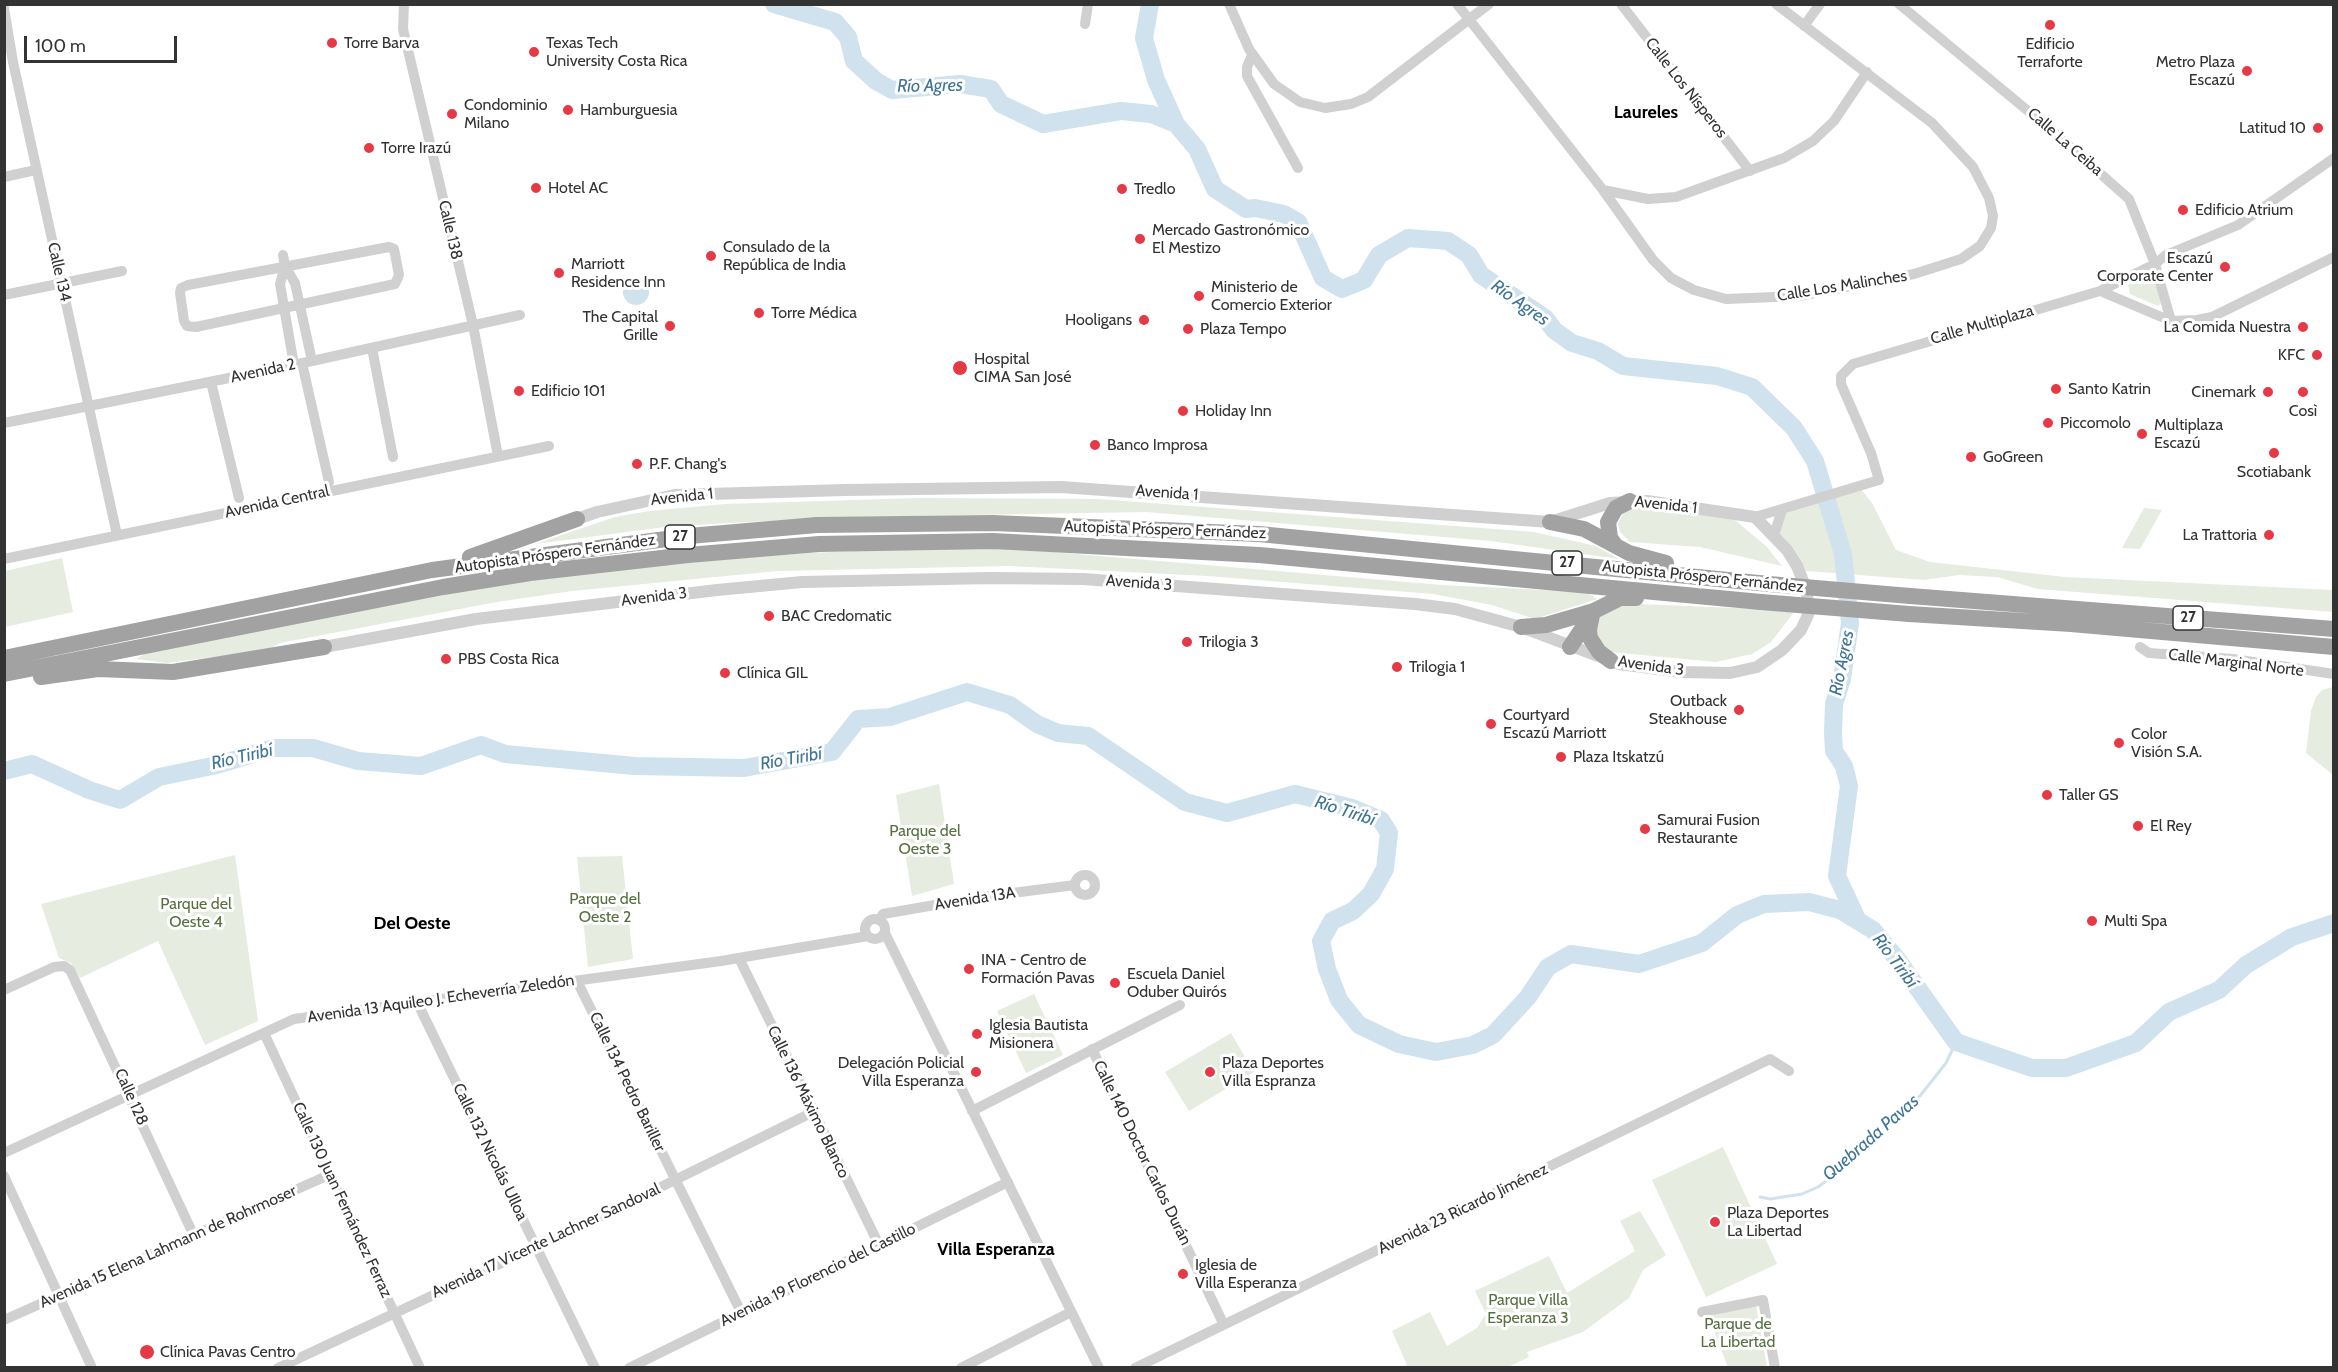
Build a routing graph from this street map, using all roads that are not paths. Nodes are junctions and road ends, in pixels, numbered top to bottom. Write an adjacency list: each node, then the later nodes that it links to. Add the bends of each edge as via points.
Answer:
1 (404, 4): 34 (street, Calle 138, via 403,29)
2 (1088, 4): 12 (street)
3 (1229, 4): 14 (street)
4 (1457, 4): 11 (street, Calle Los Malinches)
5 (1489, 4): 11 (street)
6 (1621, 4): 20 (street, Calle Los Nísperos)
7 (1776, 4): 13 (street, Calle Los Malinches)
8 (1820, 4): 13 (street)
9 (1899, 4): 25 (street, Calle La Ceiba, via 2129,199)
10 (4, 8): 15 (street, Calle 134)
11 (1468, 21): 14 (street, via 1377,91 1343,106 1316,107 1295,99 1274,84); 22 (street, Calle Los Malinches)
12 (1085, 24)
13 (1803, 26): 16 (street, Calle Los Malinches)
14 (1252, 55): 18 (street, via 1247,76)
15 (9, 63): 19 (street, Calle 134)
16 (1867, 72): 20 (street, via 1834,121 1813,141); 22 (street, Calle Los Malinches, via 1932,123 1973,167 1989,198 1991,228 1980,246 1961,259 1914,274 1799,296 1726,299 1694,290 1671,278 1653,260)
17 (2334, 158): 25 (street, Calle Multiplaza, via 2238,225 2166,255)
18 (1298, 168)
19 (36, 170): 21 (street); 27 (street, Calle 134)
20 (1750, 171): 22 (street, via 1701,190 1658,200)
21 (4, 177)
22 (1603, 190)
23 (2334, 257): 33 (street, via 2212,317)
24 (284, 261): 30 (street); 30 (street, via 394,249 399,275 395,284); 31 (street, via 280,284); 31 (street, via 188,285 180,293 183,321 188,326)
25 (2155, 264): 28 (street, Calle Multiplaza); 33 (street, Calle La Ceiba)
26 (123, 271): 27 (street)
27 (62, 282): 29 (street); 38 (street, Calle 134)
28 (2100, 291): 33 (street); 46 (street, Calle Multiplaza, via 1853,364 1841,376 1841,384 1879,480)
29 (4, 295)
30 (300, 305): 31 (street); 36 (street)
31 (283, 308): 36 (street)
32 (520, 315): 34 (street, Avenida 2)
33 (2171, 321)
34 (473, 325): 35 (street, Avenida 2); 41 (street, Calle 138)
35 (372, 348): 36 (street, Avenida 2); 42 (street)
36 (303, 363): 37 (street, Avenida 2); 43 (street)
37 (211, 382): 38 (street, Avenida 2); 44 (street)
38 (88, 405): 39 (street, Avenida 2); 50 (street, Calle 134)
39 (4, 423)
40 (549, 446): 41 (street, Avenida Central)
41 (498, 456): 50 (street, Avenida Central)
42 (393, 457)
43 (329, 482)
44 (239, 498)
45 (1630, 501): 47 (street, Avenida 1); 49 (street, Avenida 1, via 1610,503); 52 (highway, via 1611,514 1608,530)
46 (1787, 509): 47 (street, Calle Multiplaza); 51 (street)
47 (1755, 517): 51 (street, Avenida 3)
48 (577, 519): 49 (street, Avenida 1, via 675,495 1061,487); 54 (highway)
49 (1550, 522): 52 (highway, via 1584,529)
50 (117, 535): 53 (street, Avenida Central)
51 (1774, 535): 65 (street, Avenida 3, via 1797,566 1807,591 1808,615 1801,630 1782,650 1757,667 1730,673 1681,672)
52 (1615, 545): 55 (highway, via 1644,559 1699,567)
53 (4, 559)
54 (432, 570): 55 (highway, Autopista Próspero Fernández / 27, via 700,535 817,525 993,523 1259,534); 64 (highway, Autopista Próspero Fernández / 27)
55 (1762, 583): 59 (highway, Autopista Próspero Fernández / 27, bridge)
56 (1739, 600): 57 (highway, via 1620,598); 62 (highway, Autopista Próspero Fernández / 27, bridge); 66 (highway, Autopista Próspero Fernández / 27, via 1259,555 993,541 819,544 688,555 487,580)
57 (1594, 611): 58 (highway, via 1546,625); 63 (highway); 65 (highway, via 1589,623 1590,638)
58 (1521, 627): 60 (street, Avenida 3, via 1483,615 1415,604 1083,579 991,578 802,582 717,590 486,618); 63 (street, Avenida 3)
59 (2334, 629)
60 (324, 647): 68 (highway, via 172,672 98,669)
61 (2140, 647): 67 (street, Calle Marginal Norte, via 2149,653 2233,659)
62 (2334, 647)
63 (1570, 648): 65 (street, Avenida 3)
64 (4, 658)
65 (1611, 661)
66 (4, 674)
67 (2334, 675)
68 (4, 678)
69 (1075, 885): 70 (street, Avenida 13A, via 883,914)
70 (879, 920): 71 (street); 72 (street, via 867,923)
71 (885, 933): 72 (street, via 877,939); 82 (street)
72 (868, 936): 73 (street, Avenida 13 Aquileo J. Echeverría Zeledón)
73 (739, 958): 74 (street, Avenida 13 Aquileo J. Echeverría Zeledón); 83 (street, Calle 136 Máximo Blanco)
74 (577, 981): 76 (street, Avenida 13 Aquileo J. Echeverría Zeledón); 87 (street, Calle 134 Pedro Bariller)
75 (4, 990): 81 (street, Calle 128, via 60,966 70,970)
76 (417, 1002): 78 (street, Avenida 13 Aquileo J. Echeverría Zeledón, via 294,1019); 91 (street, Calle 132 Nicolás Ulloa)
77 (1180, 1005): 79 (street)
78 (264, 1033): 81 (street, Avenida 13 Aquileo J. Echeverría Zeledón); 85 (street, Calle 130 Juan Fernández Ferraz)
79 (1092, 1049): 82 (street); 98 (street, Calle 140 Doctor Carlos Durán)
80 (1789, 1071): 98 (street, Avenida 23 Ricardo Jiménez, via 1770,1059)
81 (130, 1095): 84 (street, Avenida 13 Aquileo J. Echeverría Zeledón); 89 (street, Calle 128)
82 (972, 1111): 88 (street)
83 (813, 1112): 87 (street, Avenida 17 Vicente Lachner Sandoval); 90 (street, Calle 136 Máximo Blanco)
84 (4, 1153)
85 (331, 1174): 89 (street, Avenida 15 Elena Lahmann de Rohrmoser); 96 (street, Calle 130 Juan Fernández Ferraz)
86 (4, 1176): 92 (street)
87 (675, 1180): 91 (street, Avenida 17 Vicente Lachner Sandoval); 93 (street, Calle 134 Pedro Bariller)
88 (1008, 1182): 90 (street, Avenida 19 Florencio del Castillo); 94 (street)
89 (194, 1236): 92 (street, Avenida 15 Elena Lahmann de Rohrmoser)
90 (879, 1245): 93 (street, Avenida 19 Florencio del Castillo)
91 (536, 1247): 96 (street, Avenida 17 Vicente Lachner Sandoval); 102 (street, Calle 132 Nicolás Ulloa)
92 (59, 1296): 97 (street, Avenida 15 Elena Lahmann de Rohrmoser); 99 (street)
93 (741, 1312): 103 (street, Avenida 19 Florencio del Castillo)
94 (1071, 1312): 104 (street); 105 (street)
95 (1702, 1312): 107 (street, via 1763,1300)
96 (393, 1313): 100 (street, Avenida 17 Vicente Lachner Sandoval); 101 (street, Calle 130 Juan Fernández Ferraz)
97 (4, 1320)
98 (1223, 1323): 106 (street, Avenida 23 Ricardo Jiménez)
99 (92, 1368)
100 (278, 1368)
101 (420, 1368)
102 (595, 1368)
103 (629, 1368)
104 (961, 1368)
105 (1099, 1368)
106 (1135, 1368)
107 (1775, 1368)

